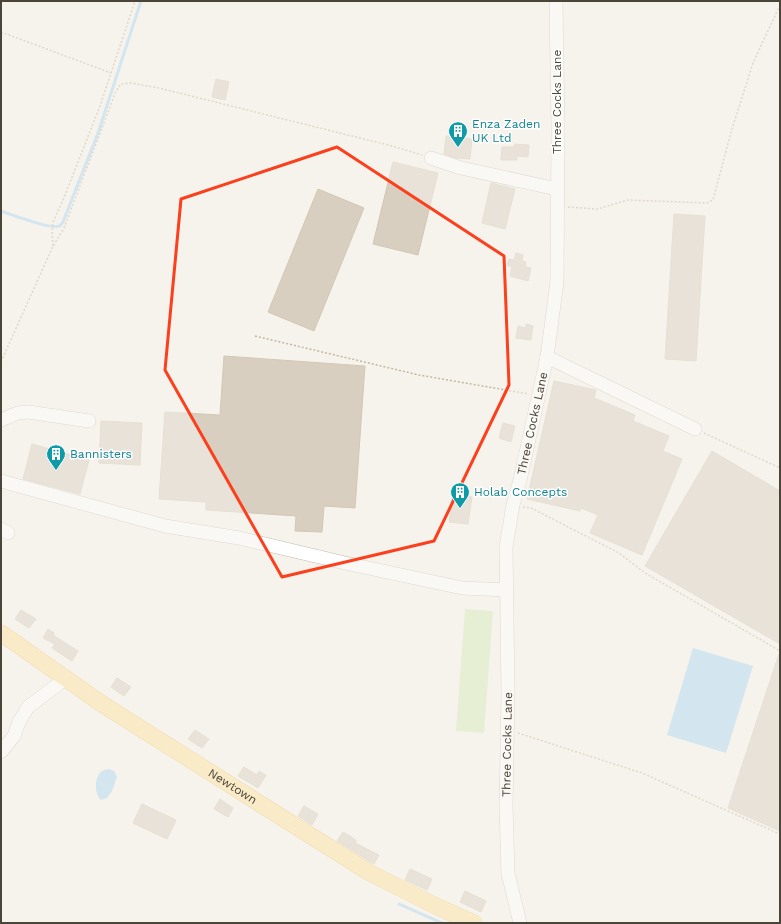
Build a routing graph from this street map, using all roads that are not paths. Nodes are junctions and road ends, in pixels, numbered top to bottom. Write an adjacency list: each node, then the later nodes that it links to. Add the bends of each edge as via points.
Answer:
1 (556, 1): 3 (street, Three Cocks Lane)
2 (431, 158): 3 (street, via 461,168)
3 (558, 189): 4 (street, Three Cocks Lane, via 557,282)
4 (547, 357): 7 (street); 9 (street, Three Cocks Lane, via 513,505 506,547)
5 (1, 420): 6 (street, via 28,412)
6 (89, 421)
7 (695, 429)
8 (1, 481): 9 (street, via 165,526 239,538 462,588)
9 (506, 590): 13 (street, Three Cocks Lane, via 508,873)
10 (1, 634): 11 (main road, Newtown)
11 (65, 679): 12 (street, via 28,707 14,736); 14 (main road, Newtown, via 370,873)
12 (1, 752)
13 (517, 921)
14 (474, 923)

